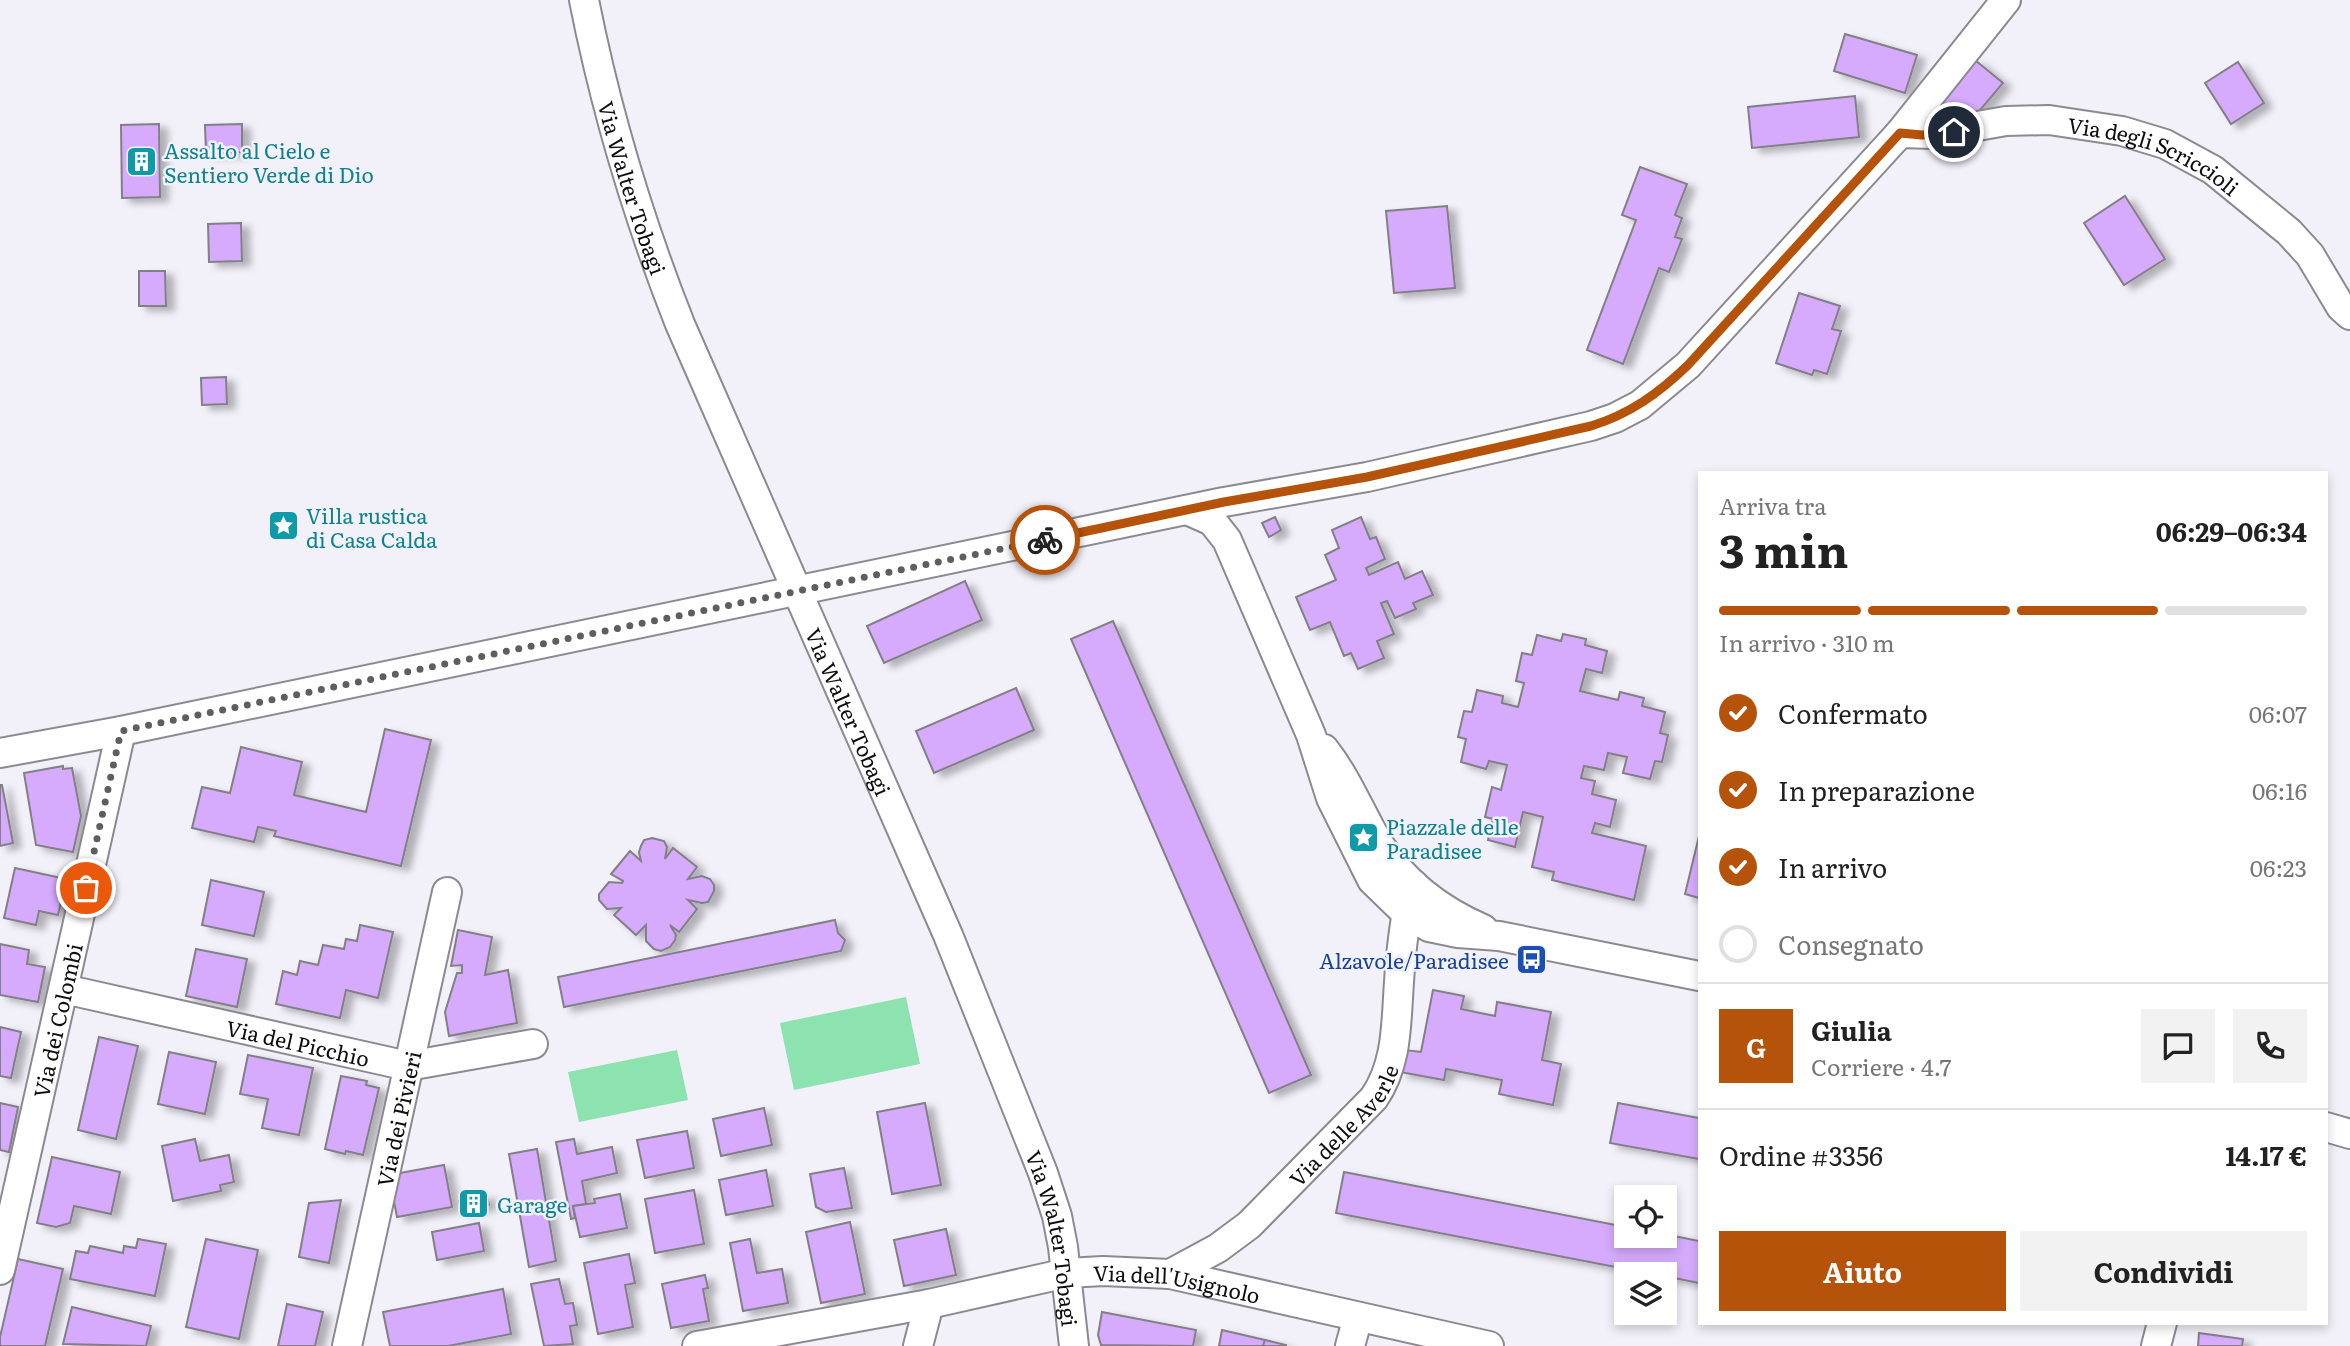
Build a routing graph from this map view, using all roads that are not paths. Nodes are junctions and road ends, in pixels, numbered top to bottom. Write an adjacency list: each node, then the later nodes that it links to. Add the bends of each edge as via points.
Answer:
1 (583, 0): 6 (street, Via Walter Tobagi, via 618,144 658,269)
2 (2006, 0): 3 (street)
3 (1900, 133): 4 (street, Via degli Scriccioli, via 1932,134 2006,121 2049,120 2122,131 2165,144 2213,170 2289,232); 5 (street, via 1688,365 1626,413 1463,457)
4 (2350, 316)
5 (1187, 510): 6 (street); 8 (street, via 1212,521 1227,540)
6 (797, 591): 7 (street); 22 (street, Via Walter Tobagi, via 947,935 1033,1148 1057,1216)
7 (121, 731): 9 (street); 15 (street, Via dei Colombi)
8 (1311, 735): 10 (street, via 1341,773 1388,856); 12 (street, via 1331,798 1369,875)
9 (0, 752)
10 (1413, 884): 12 (street, Via delle Averle); 13 (street, via 1452,914)
11 (447, 892): 17 (street, Via dei Pivieri)
12 (1406, 914): 13 (street, via 1436,930); 23 (street, Via delle Averle, via 1395,1037 1380,1089 1249,1225)
13 (1499, 936): 14 (street)
14 (1698, 976)
15 (64, 989): 17 (street, Via del Picchio); 20 (street, Via dei Colombi)
16 (533, 1044): 17 (street, Via del Picchio)
17 (408, 1066): 27 (street, Via dei Pivieri)
18 (2328, 1128): 19 (street)
19 (2350, 1134)
20 (8, 1202): 21 (street, Via dei Colombi)
21 (1, 1264)
22 (1067, 1273): 23 (street, Via dell'Usignolo, via 1129,1270); 24 (street, Via dell'Usignolo); 30 (street, Via Walter Tobagi)
23 (1170, 1274): 25 (street, Via dell'Usignolo)
24 (929, 1304): 28 (street, Via dell'Usignolo); 29 (street)
25 (1358, 1317): 31 (street); 32 (street, Via dell'Usignolo)
26 (2161, 1325): 33 (street)
27 (346, 1346)
28 (697, 1346)
29 (918, 1346)
30 (1074, 1346)
31 (1350, 1346)
32 (1489, 1346)
33 (2156, 1346)

